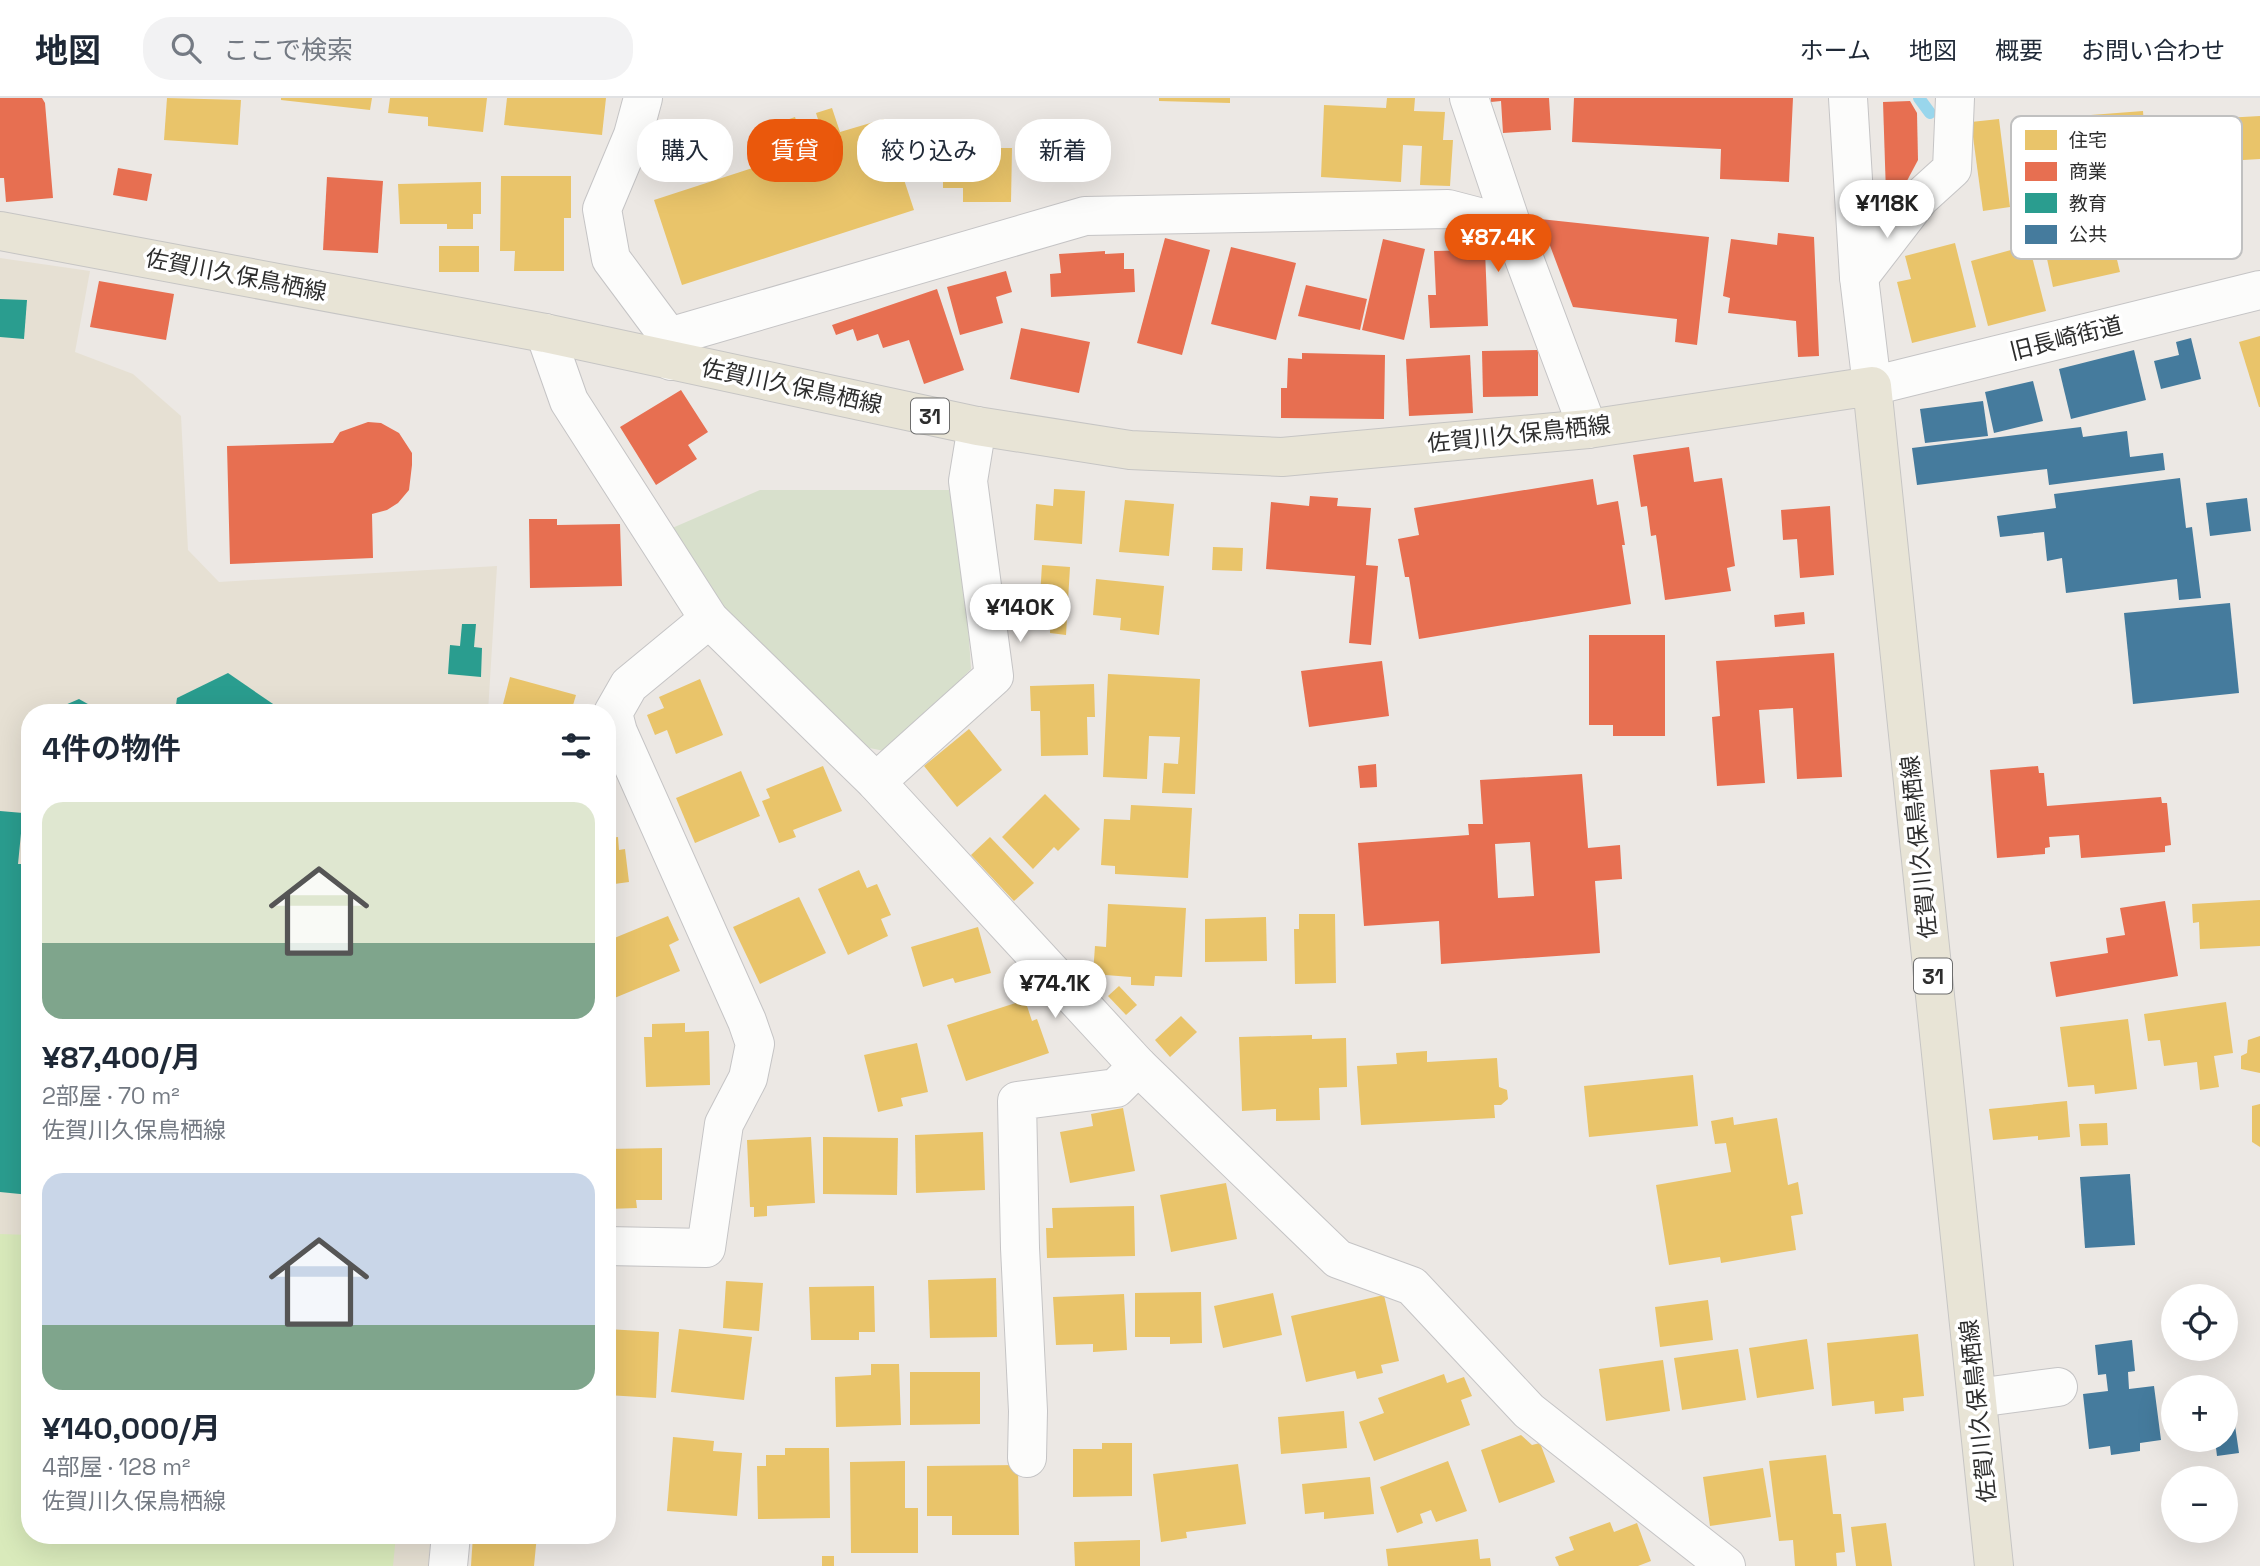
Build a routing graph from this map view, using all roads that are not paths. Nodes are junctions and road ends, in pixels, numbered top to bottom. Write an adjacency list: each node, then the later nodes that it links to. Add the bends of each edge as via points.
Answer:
1 (643, 98): 10 (street, via 601,209 611,259)
2 (1469, 98): 5 (street)
3 (1848, 98): 7 (street)
4 (1955, 98): 7 (street, via 1952,169 1920,198)
5 (1513, 229): 10 (street, via 1448,209 1085,216); 13 (street)
6 (0, 231): 9 (main road, 佐賀川久保鳥栖線 / 31)
7 (1859, 277): 11 (street)
8 (2260, 290): 11 (street, 旧長崎街道)
9 (545, 333): 10 (main road, 佐賀川久保鳥栖線 / 31); 14 (street, via 569,401)
10 (670, 349): 12 (main road, 佐賀川久保鳥栖線 / 31)
11 (1872, 386): 13 (main road, 佐賀川久保鳥栖線 / 31); 21 (main road, 佐賀川久保鳥栖線 / 31)
12 (977, 426): 13 (main road, 佐賀川久保鳥栖線 / 31, via 1130,450 1282,457); 17 (street, via 968,481 994,676)
13 (1588, 429)
14 (709, 619): 15 (street, via 629,685); 17 (street)
15 (616, 708)
16 (616, 724): 19 (street, via 755,1044 748,1078 724,1124 706,1248)
17 (876, 782): 18 (street)
18 (1138, 1066): 22 (street, via 1116,1088 1017,1101); 25 (street, via 1338,1259 1412,1286 1529,1411)
19 (616, 1247)
20 (2058, 1387): 21 (street)
21 (1977, 1398): 26 (main road, 佐賀川久保鳥栖線 / 31)
22 (1027, 1458)
23 (450, 1544): 24 (street)
24 (448, 1566)
25 (1726, 1566)
26 (1994, 1566)

